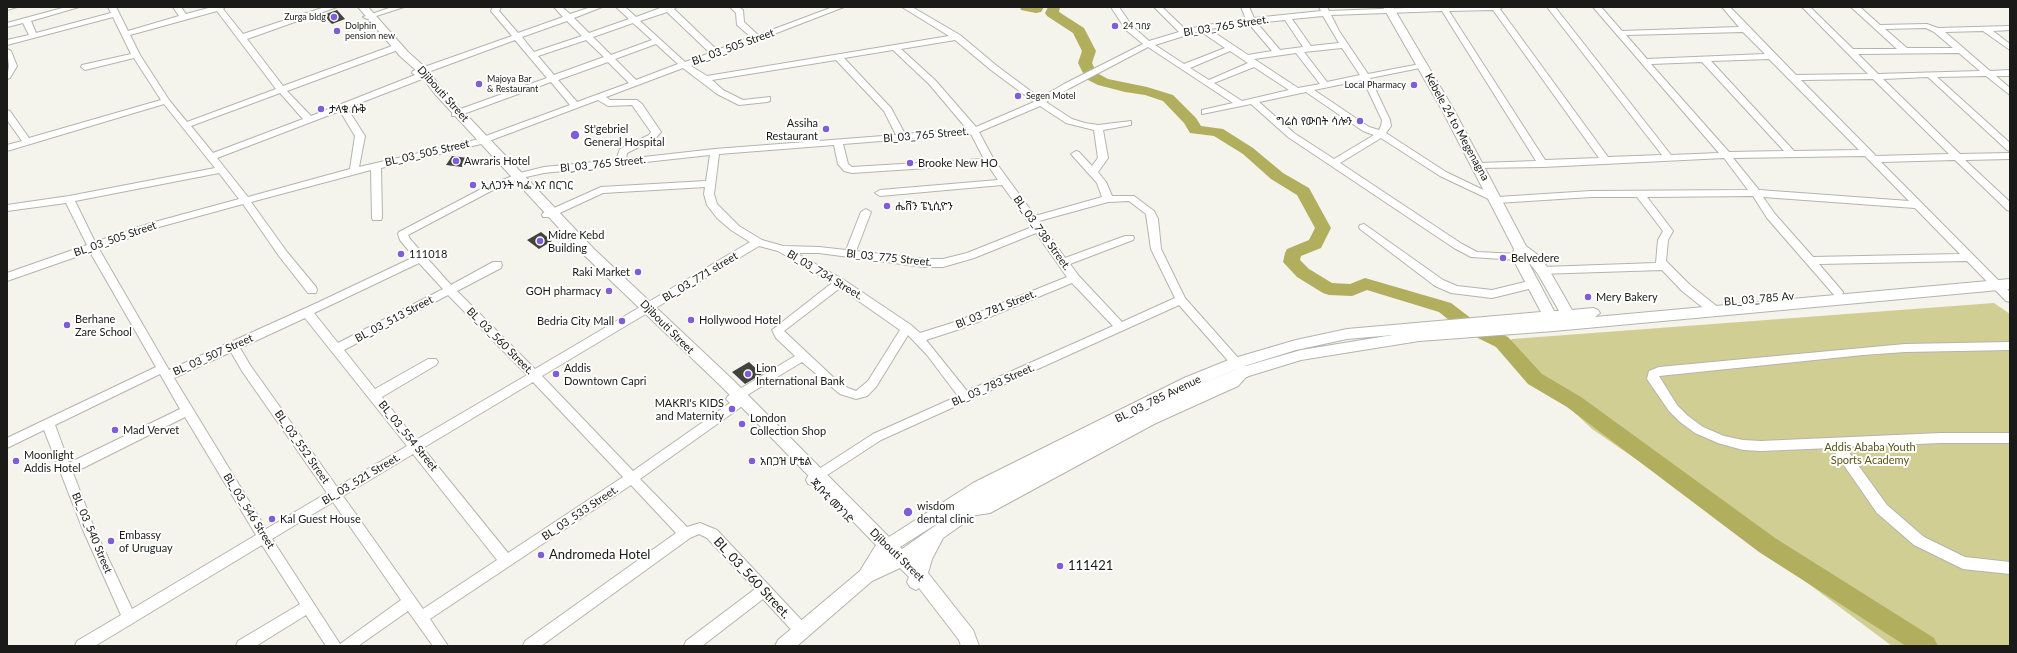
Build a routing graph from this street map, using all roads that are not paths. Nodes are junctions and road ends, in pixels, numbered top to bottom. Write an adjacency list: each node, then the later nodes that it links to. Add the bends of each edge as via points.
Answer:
1 (13, 7): 25 (street)
2 (75, 7): 36 (street)
3 (177, 7): 35 (street)
4 (219, 7): 35 (street); 53 (street)
5 (333, 7): 53 (street)
6 (358, 7): 32 (main road, Djibouti Street)
7 (400, 7): 32 (street)
8 (497, 7): 50 (street, via 495,11)
9 (558, 7): 33 (street)
10 (598, 7): 33 (street)
11 (620, 7): 37 (street)
12 (734, 7): 54 (street, via 740,12 740,23)
13 (840, 7): 54 (street, BL_03_505 Street)
14 (906, 7): 52 (street)
15 (1114, 7): 57 (street, via 1129,28)
16 (1158, 7): 46 (street)
17 (1245, 7): 38 (street)
18 (1495, 7): 19 (street, Bl_03_765 Street.); 28 (street, Bl_03_765 Street.); 133 (street)
19 (1499, 7)
20 (1551, 7): 132 (street)
21 (1597, 7): 47 (street)
22 (1726, 7): 44 (street)
23 (1806, 7): 69 (street)
24 (1855, 7): 40 (street)
25 (7, 8)
26 (670, 8): 37 (street); 70 (street)
27 (1389, 8): 28 (street, Bl_03_765 Street.); 29 (street, Bl_03_765 Street.); 81 (main road, Kebele 24 to Megenagna)
28 (1440, 8): 137 (street)
29 (1361, 9): 31 (street, Bl_03_765 Street.)
30 (114, 10): 48 (street); 49 (street)
31 (1324, 10): 34 (street, Bl_03_765 Street.); 58 (street)
32 (367, 13): 59 (main road, Djibouti Street); 85 (main road, Djibouti Street)
33 (568, 17): 50 (street); 51 (street)
34 (1287, 17): 38 (street, Bl_03_765 Street.); 62 (street)
35 (184, 18): 48 (street)
36 (26, 20): 39 (street); 49 (street)
37 (636, 20): 51 (street); 55 (street)
38 (1251, 21): 41 (street, Bl_03_765 Street.); 68 (street)
39 (7, 25)
40 (1878, 27): 45 (street, via 1927,26); 67 (street)
41 (1201, 28): 46 (street, Bl_03_765 Street.); 61 (street)
42 (1985, 28): 43 (street); 45 (street); 63 (street)
43 (2010, 28)
44 (1746, 29): 47 (street); 73 (street)
45 (1937, 30): 65 (street)
46 (1184, 33): 57 (street, Bl_03_765 Street.)
47 (1621, 33): 78 (street)
48 (125, 34): 71 (street)
49 (33, 35): 56 (street)
50 (516, 36): 72 (street); 85 (street)
51 (586, 37): 72 (street); 76 (street)
52 (957, 37): 60 (street); 105 (street)
53 (241, 38): 98 (street)
54 (757, 38): 70 (street, BL_03_505 Street)
55 (657, 41): 76 (street); 80 (street)
56 (7, 43)
57 (1148, 44): 83 (street); 105 (street, Bl_03_765 Street.)
58 (1344, 45): 62 (street); 90 (street)
59 (395, 48): 85 (main road, Djibouti Street); 98 (street)
60 (896, 48): 74 (street); 116 (street, BL_03_738 Street., via 932,82)
61 (1230, 48): 75 (street); 83 (street)
62 (1308, 48): 64 (street)
63 (2010, 48)
64 (1298, 50): 68 (street); 96 (street)
65 (1962, 50): 67 (street); 86 (street)
66 (7, 51): 87 (street, via 13,66)
67 (1904, 51): 69 (street)
68 (1278, 52): 75 (street)
69 (1850, 52): 89 (street)
70 (716, 54): 80 (street, BL_03_505 Street)
71 (136, 55): 82 (street); 103 (street)
72 (533, 55): 92 (street)
73 (1773, 56): 77 (street); 91 (street)
74 (839, 58): 93 (street); 118 (street, via 888,110)
75 (1246, 58): 79 (street)
76 (608, 59): 92 (street); 94 (street)
77 (1705, 60): 78 (street); 125 (street)
78 (1646, 62): 127 (street)
79 (1254, 64): 95 (street); 99 (street)
80 (684, 65): 93 (street); 94 (street, BL_03_505 Street)
81 (1422, 65): 90 (street); 139 (main road, Kebele 24 to Megenagna)
82 (85, 67)
83 (1184, 67): 95 (street)
84 (2010, 73): 86 (street)
85 (419, 74): 108 (street); 111 (main road, Djibouti Street)
86 (1988, 74): 88 (street); 100 (street)
87 (7, 76)
88 (1930, 76): 89 (street); 123 (street)
89 (1876, 77): 91 (street); 129 (street)
90 (1366, 78): 96 (street); 117 (street, via 1386,120 1386,126)
91 (1796, 78): 128 (street)
92 (552, 79): 107 (street); 111 (street)
93 (705, 79): 102 (street, via 720,92 742,103)
94 (634, 83): 101 (street, BL_03_505 Street)
95 (1208, 83): 106 (street)
96 (1325, 85): 97 (street)
97 (1307, 89): 99 (street); 117 (street, via 1366,129)
98 (282, 90): 112 (street); 114 (street)
99 (1296, 91): 104 (street)
100 (2010, 92)
101 (599, 97): 107 (street, BL_03_505 Street); 135 (street, via 608,103 634,102 656,132 652,137 624,151)
102 (767, 98)
103 (166, 101): 114 (street); 120 (street)
104 (1252, 101): 106 (street); 136 (street, via 1292,135)
105 (1041, 102): 115 (street, via 1069,121); 116 (street, Bl_03_765 Street.)
106 (1240, 104): 109 (street)
107 (576, 106): 119 (street, BL_03_505 Street)
108 (342, 107): 112 (street); 141 (street, via 360,136)
109 (1205, 112)
110 (7, 113): 120 (street)
111 (457, 114): 119 (main road, Djibouti Street)
112 (309, 120): 131 (street)
113 (1128, 123): 115 (street)
114 (186, 125): 131 (street)
115 (1098, 128): 142 (street, via 1103,158)
116 (974, 131): 118 (street, Bl_03_765 Street.); 134 (street, BL_03_738 Street.)
117 (1381, 134): 136 (street); 152 (street, via 1443,174)
118 (902, 138): 121 (street, Bl_03_765 Street.)
119 (481, 141): 138 (street, BL_03_505 Street); 143 (main road, Djibouti Street)
120 (27, 142): 122 (street)
121 (838, 143): 124 (street, Bl_03_765 Street.); 134 (street, via 843,164 852,170)
122 (7, 148)
123 (2010, 148)
124 (715, 152): 135 (street, Bl_03_765 Street.); 145 (street, Bl_03_734 Street.)
125 (1791, 153): 127 (street); 128 (street)
126 (1076, 154): 142 (street)
127 (1726, 155): 132 (street); 146 (street)
128 (1872, 156): 129 (street); 153 (street)
129 (1956, 156): 130 (street); 155 (street)
130 (2010, 156)
131 (211, 157): 140 (street)
132 (1669, 158): 133 (street)
133 (1605, 160): 137 (street)
134 (990, 161): 144 (street, BL_03_738 Street.)
135 (620, 162): 143 (street, Bl_03_765 Street., via 544,170)
136 (1334, 163): 165 (street, via 1474,255)
137 (1543, 164): 139 (street)
138 (376, 165): 141 (street, BL_03_505 Street); 158 (street)
139 (1479, 166): 152 (main road, Kebele 24 to Megenagna)
140 (221, 170): 149 (street); 151 (street)
141 (354, 171): 151 (street, BL_03_505 Street)
142 (1093, 172): 150 (street, via 1101,182)
143 (516, 178): 157 (main road, Djibouti Street); 167 (street, BL_03_560 Street., via 403,234)
144 (1005, 182): 147 (street); 159 (street, BL_03_738 Street.)
145 (710, 184): 157 (street, via 601,190); 162 (street, Bl_03_734 Street., via 709,194 716,210 735,228)
146 (1756, 192): 148 (street); 153 (street); 169 (street, via 1771,216)
147 (880, 194)
148 (1640, 194): 152 (street); 172 (street, via 1668,231 1663,240 1662,262)
149 (69, 199): 154 (street); 163 (street, BL_03_546 Street)
150 (1108, 199): 159 (street, Bl_03_775 Street.); 184 (street, Bl_03_775 Street., via 1131,198 1151,213 1156,249)
151 (245, 200): 163 (street, BL_03_505 Street); 180 (street)
152 (1497, 200): 165 (main road, Kebele 24 to Megenagna)
153 (1919, 205): 168 (street)
154 (7, 208)
155 (2010, 208)
156 (866, 212): 166 (street)
157 (549, 214): 186 (main road, Djibouti Street)
158 (377, 218)
159 (1035, 224): 166 (street, Bl_03_775 Street., via 970,256 944,263); 170 (street, BL_03_738 Street.)
160 (1364, 228): 179 (street, via 1439,283 1455,290 1492,294)
161 (1130, 238): 170 (street)
162 (758, 242): 164 (street, Bl_03_734 Street.); 186 (street, BL_03_771 street)
163 (92, 246): 175 (street, BL_03_505 Street); 200 (street, BL_03_546 Street)
164 (782, 249): 166 (street, Bl_03_775 Street., via 804,248); 178 (street, Bl_03_734 Street.)
165 (1520, 253): 173 (main road, via 1533,258); 179 (main road, Kebele 24 to Megenagna)
166 (850, 254)
167 (422, 257): 181 (street, BL_03_560 Street.); 187 (street, BL_03_507 Street)
168 (1969, 257): 169 (street); 177 (street)
169 (1810, 261): 182 (street)
170 (1063, 263): 176 (street, BL_03_738 Street.)
171 (497, 265): 181 (street, BL_03_513 Street)
172 (1665, 266): 173 (street); 185 (street, via 1686,288)
173 (1543, 271): 188 (main road)
174 (2010, 276): 177 (main road, BL_03_785 Av)
175 (7, 277)
176 (1074, 278): 192 (street, BL_03_738 Street.); 193 (street, Bl_03_781 Street., via 959,325)
177 (1998, 282): 182 (main road, BL_03_785 Av); 183 (street); 185 (main road, BL_03_785 Av, via 1774,307)
178 (840, 283): 191 (street, Bl_03_734 Street.); 197 (street, via 778,330 780,335)
179 (1533, 284): 189 (main road, Kebele 24 to Megenagna)
180 (312, 290)
181 (451, 290): 196 (street, BL_03_513 Street); 201 (street, BL_03_560 Street.)
182 (1838, 292): 185 (main road, BL_03_785 Av)
183 (2010, 298)
184 (1181, 300): 192 (street, BL_03_783 Street.); 199 (street, Bl_03_775 Street.)
185 (1712, 307): 188 (main road, BL_03_785 Av); 190 (main road, BL_03_785 Av)
186 (645, 310): 201 (street, BL_03_521 Street.); 204 (main road, ጂቡቲ መንገድ)
187 (307, 312): 194 (street, BL_03_507 Street); 196 (street, BL_03_554 Street)
188 (1568, 315): 189 (main road, BL_03_785 Av)
189 (1550, 317): 190 (main road, BL_03_785 Av)
190 (1509, 325): 199 (main road, BL_03_785 Avenue, via 1466,328 1330,349)
191 (907, 328): 193 (street, Bl_03_734 Street.); 197 (street, via 872,384 856,395 844,391 829,380)
192 (1121, 328): 203 (street, BL_03_783 Street.)
193 (918, 338): 203 (street, Bl_03_734 Street.)
194 (233, 346): 200 (street, BL_03_507 Street); 214 (street, BL_03_552 Street)
195 (2010, 346): 209 (street, via 1863,351 1659,371 1653,374 1673,408 1684,419 1699,430 1722,440 1761,446)
196 (338, 349): 202 (street, BL_03_554 Street)
197 (804, 356): 204 (street, BL_03_533 Street.)
198 (432, 362): 202 (street)
199 (1240, 368): 215 (main road, BL_03_785 Avenue, via 1001,488); 218 (main road, BL_03_785 Avenue, via 1189,382 997,478 916,528)
200 (165, 372): 205 (street, BL_03_546 Street); 206 (street, BL_03_507 Street)
201 (534, 375): 210 (street, BL_03_521 Street.); 212 (street, BL_03_560 Street.)
202 (375, 396): 210 (street, BL_03_554 Street)
203 (965, 397): 213 (street, BL_03_783 Street., via 877,437)
204 (736, 400): 212 (street, BL_03_533 Street.); 213 (main road, ጂቡቲ መንገድ)
205 (187, 411): 211 (street); 217 (street, BL_03_546 Street)
206 (48, 424): 208 (street, BL_03_507 Street); 211 (street, BL_03_540 Street)
207 (2010, 438): 209 (street, via 1913,439)
208 (7, 443)
209 (1836, 444): 221 (street, via 1882,509 1919,541 1963,564)
210 (416, 446): 214 (street, BL_03_521 Street.); 220 (street, BL_03_554 Street)
211 (67, 470): 227 (street, BL_03_540 Street, via 89,530)
212 (632, 478): 216 (street, BL_03_560 Street.); 220 (street, BL_03_533 Street.)
213 (814, 478): 218 (main road, ጂቡቲ መንገድ)
214 (335, 494): 217 (street, BL_03_521 Street.); 225 (street, BL_03_552 Street)
215 (939, 530): 219 (main road, BL_03_785 Avenue); 223 (main road, via 927,551)
216 (685, 534): 224 (street, BL_03_560 Street., via 700,528 712,534); 235 (street)
217 (264, 537): 226 (street, BL_03_546 Street); 227 (street, BL_03_521 Street.)
218 (877, 540): 219 (main road, ጂቡቲ መንገድ); 222 (main road)
219 (899, 560): 222 (main road, BL_03_785 Avenue); 223 (main road, ጂቡቲ መንገድ)
220 (507, 562): 228 (street, BL_03_533 Street.)
221 (2010, 568)
222 (866, 576): 229 (main road)
223 (917, 578): 238 (main road, ጂቡቲ መንገድ, via 957,632); 239 (main road, Djibouti Street, via 963,630)
224 (763, 591): 229 (street, BL_03_560 Street.); 236 (street)
225 (410, 602): 228 (street, BL_03_552 Street); 233 (street)
226 (309, 606): 231 (street); 232 (street, BL_03_546 Street)
227 (129, 618): 230 (street, BL_03_521 Street.)
228 (421, 618): 234 (street, BL_03_552 Street)
229 (802, 631): 237 (main road)
230 (82, 646)
231 (243, 646)
232 (334, 646)
233 (346, 646)
234 (441, 646)
235 (530, 646)
236 (691, 646)
237 (784, 646)
238 (962, 646)
239 (970, 646)

